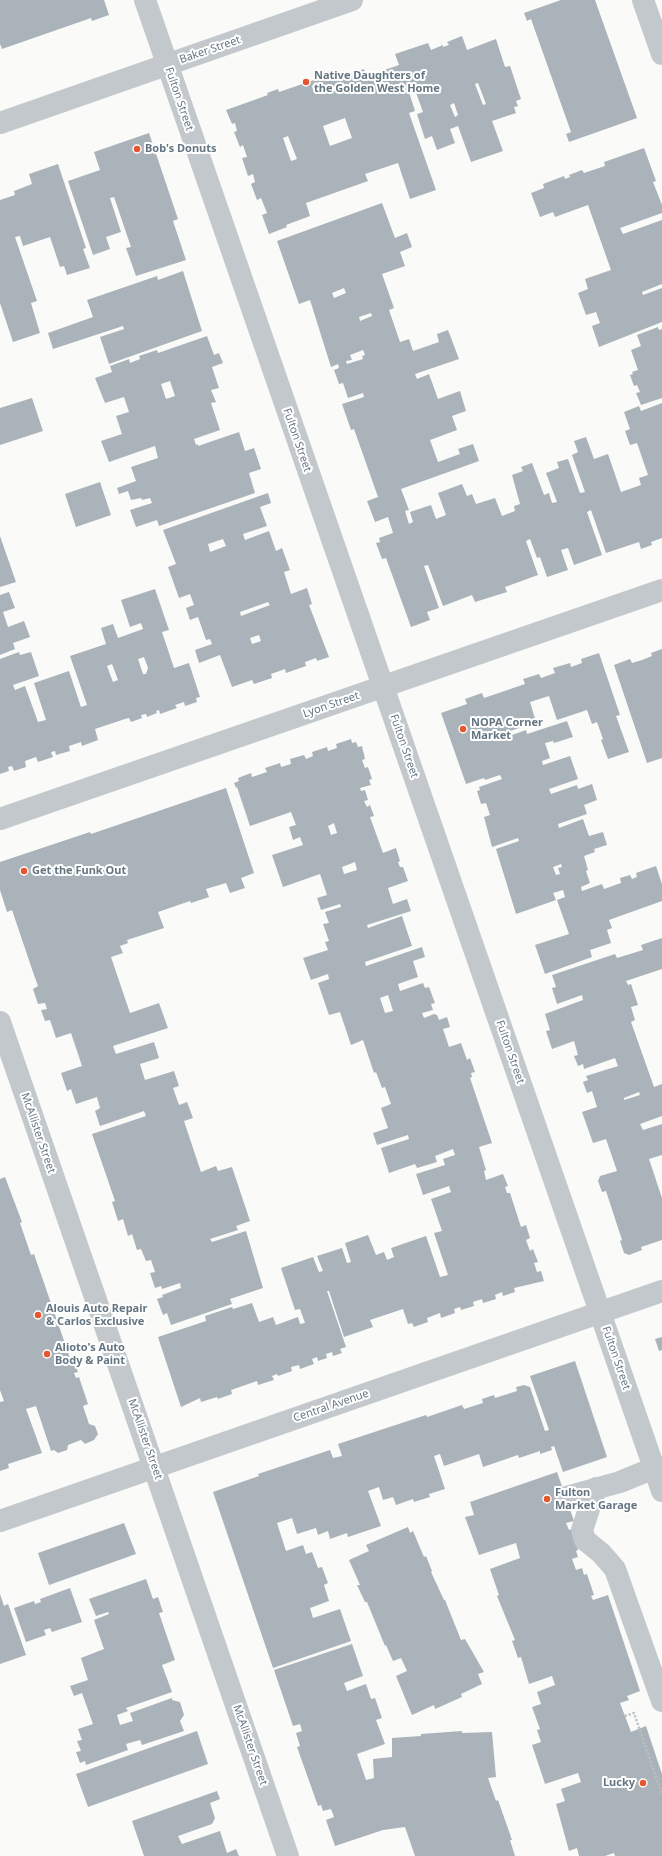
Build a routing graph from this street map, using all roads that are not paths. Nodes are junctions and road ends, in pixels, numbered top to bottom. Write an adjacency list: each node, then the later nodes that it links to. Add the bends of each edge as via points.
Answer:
1 (145, 0): 5 (street, Fulton Street)
2 (352, 0): 5 (street, Baker Street)
3 (643, 0): 4 (street)
4 (662, 54)
5 (167, 64): 6 (street, Baker Street); 8 (street, Fulton Street)
6 (0, 123)
7 (662, 590): 8 (street, Lyon Street)
8 (383, 687): 9 (street, Lyon Street); 12 (street, Fulton Street)
9 (0, 818)
10 (0, 1022): 13 (street, McAllister Street)
11 (662, 1292): 12 (street, Central Avenue)
12 (600, 1313): 13 (street, Central Avenue); 14 (street, Fulton Street)
13 (154, 1467): 18 (street, Central Avenue); 20 (street, McAllister Street)
14 (654, 1468): 15 (street, via 620,1482); 16 (street, Fulton Street)
15 (596, 1488): 17 (street); 19 (street, via 582,1530 585,1540 615,1569)
16 (662, 1491)
17 (566, 1497)
18 (0, 1521)
19 (662, 1700)
20 (288, 1856)

